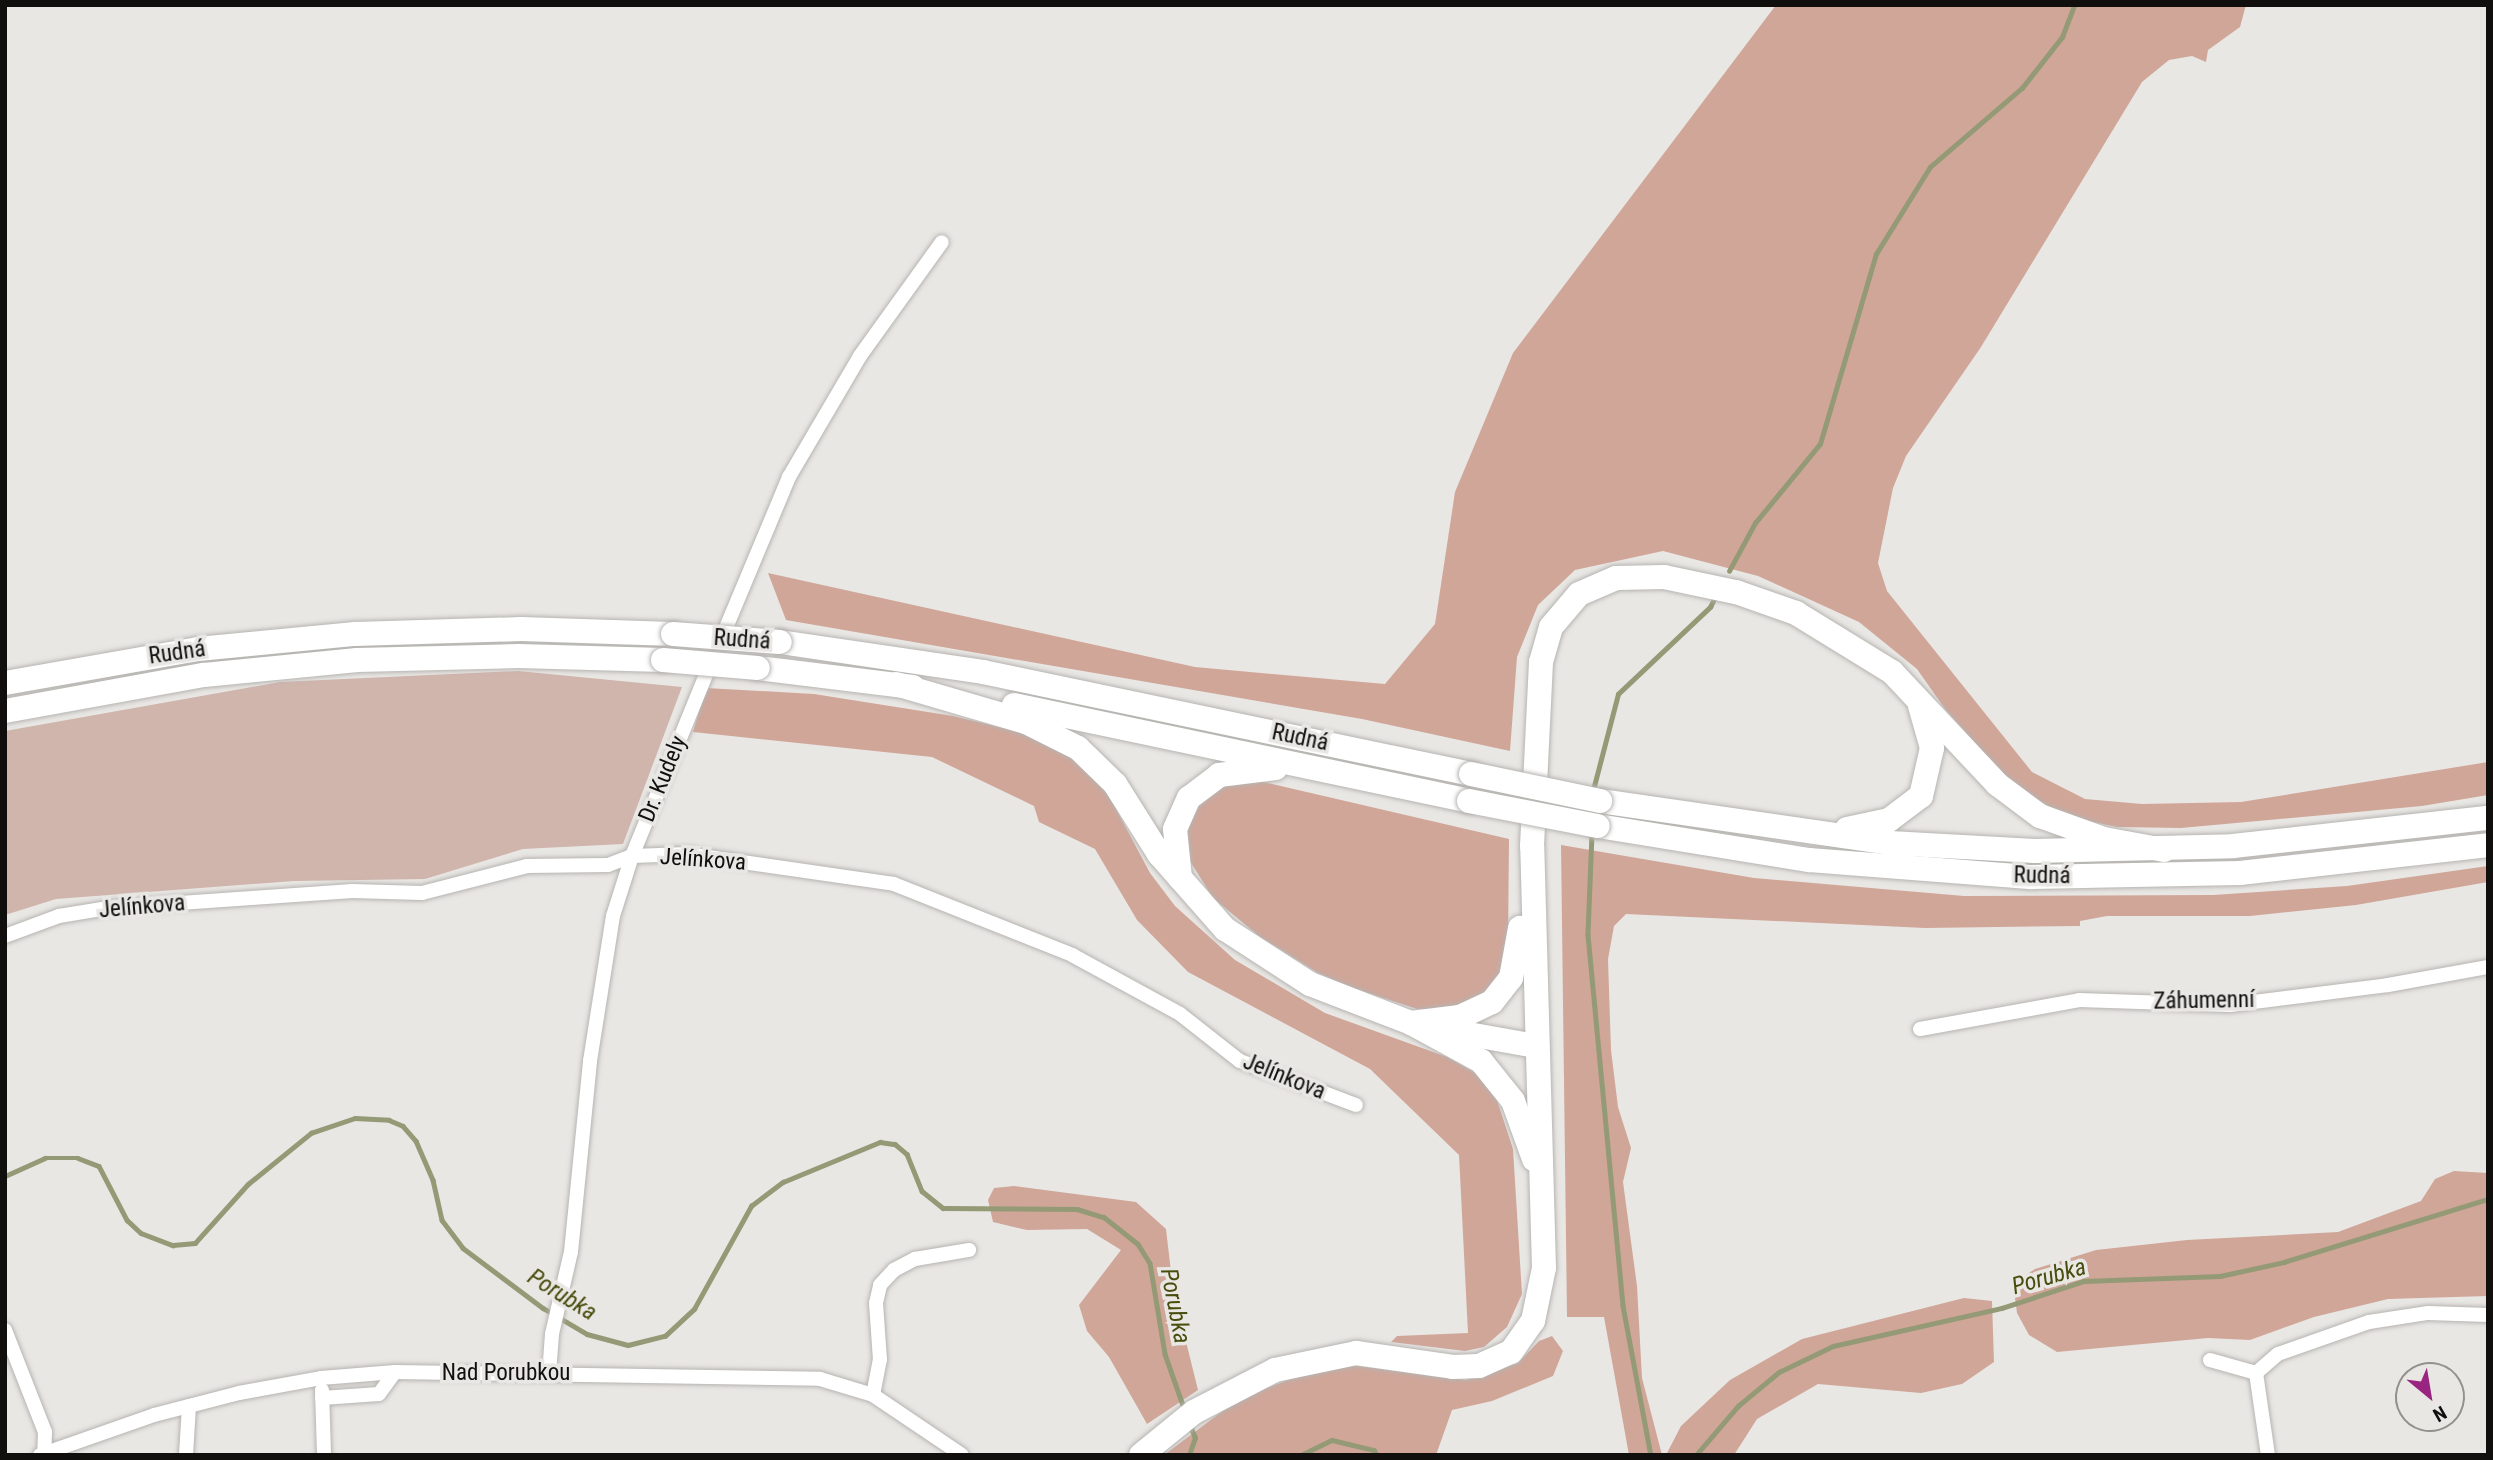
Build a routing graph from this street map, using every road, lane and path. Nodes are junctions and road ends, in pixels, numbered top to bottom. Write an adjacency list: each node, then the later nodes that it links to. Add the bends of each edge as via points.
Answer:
1 (942, 242): 12 (street, Dr. Kudely, via 860,356 789,477)
2 (5, 683): 8 (highway, Rudná, bridge, via 198,649 355,634 532,629 780,642 1009,677 1600,801)
3 (897, 684): 5 (highway, Rudná, bridge, via 663,660 506,656 357,660 204,675); 6 (highway, Rudná, via 1116,724); 13 (highway, via 1026,722 1073,744 1118,789)
4 (1918, 701): 8 (highway, via 1932,748 1922,796 1889,820); 10 (highway, via 1874,658 1768,602 1687,579 1643,575 1605,582 1563,608 1543,649); 11 (highway, via 1997,784 2040,816 2104,839)
5 (5, 710)
6 (1308, 767): 9 (highway, Rudná, bridge, via 1598,827 1809,860 2032,877 2253,872); 13 (highway, via 1229,772 1198,789 1183,806 1175,830)
7 (2488, 818): 11 (highway, Rudná, via 2316,840)
8 (1812, 832): 11 (highway, Rudná, via 1969,848)
9 (2488, 845)
10 (1532, 846): 16 (highway, via 1517,958 1508,984 1492,1002 1473,1013); 18 (highway)
11 (2164, 850)
12 (632, 856): 14 (street, Jelínkova, via 608,865 527,866 422,893 352,891 108,908 59,916); 19 (street, Jelínkova, via 687,854 894,884 1072,955 1180,1014 1240,1061); 27 (street, Dr. Kudely, via 613,916 602,982 571,1252 552,1334)
13 (1180, 879): 16 (highway, via 1218,923 1275,964 1332,995)
14 (5, 936)
15 (2488, 967): 17 (street, Záhumenní, via 2230,1005 2078,1000)
16 (1410, 1023): 18 (highway); 20 (highway, via 1466,1050 1493,1072 1515,1105)
17 (1920, 1029)
18 (1536, 1046): 20 (highway)
19 (1356, 1105)
20 (1540, 1172): 36 (highway, via 1542,1287 1533,1321 1511,1352 1466,1368 1374,1353 1333,1355 1275,1370 1210,1402 1159,1436)
21 (970, 1250): 29 (street, via 915,1259 894,1270 880,1285 876,1303 880,1360)
22 (2488, 1315): 26 (street, via 2428,1313 2369,1322 2278,1354)
23 (5, 1330): 32 (street, via 45,1432)
24 (2210, 1360): 26 (street)
25 (395, 1372): 27 (street, Nad Porubkou); 28 (street, Nad Porubkou); 30 (street, via 379,1394)
26 (2256, 1373): 37 (street)
27 (549, 1374): 29 (street, Nad Porubkou, via 777,1375 820,1379)
28 (321, 1378): 30 (street); 31 (street, Nad Porubkou)
29 (873, 1395): 35 (street, Nad Porubkou)
30 (322, 1398): 34 (street)
31 (189, 1406): 32 (street, Nad Porubkou); 33 (street)
32 (43, 1454)
33 (186, 1455)
34 (324, 1455)
35 (962, 1455)
36 (1141, 1455)
37 (2267, 1455)

